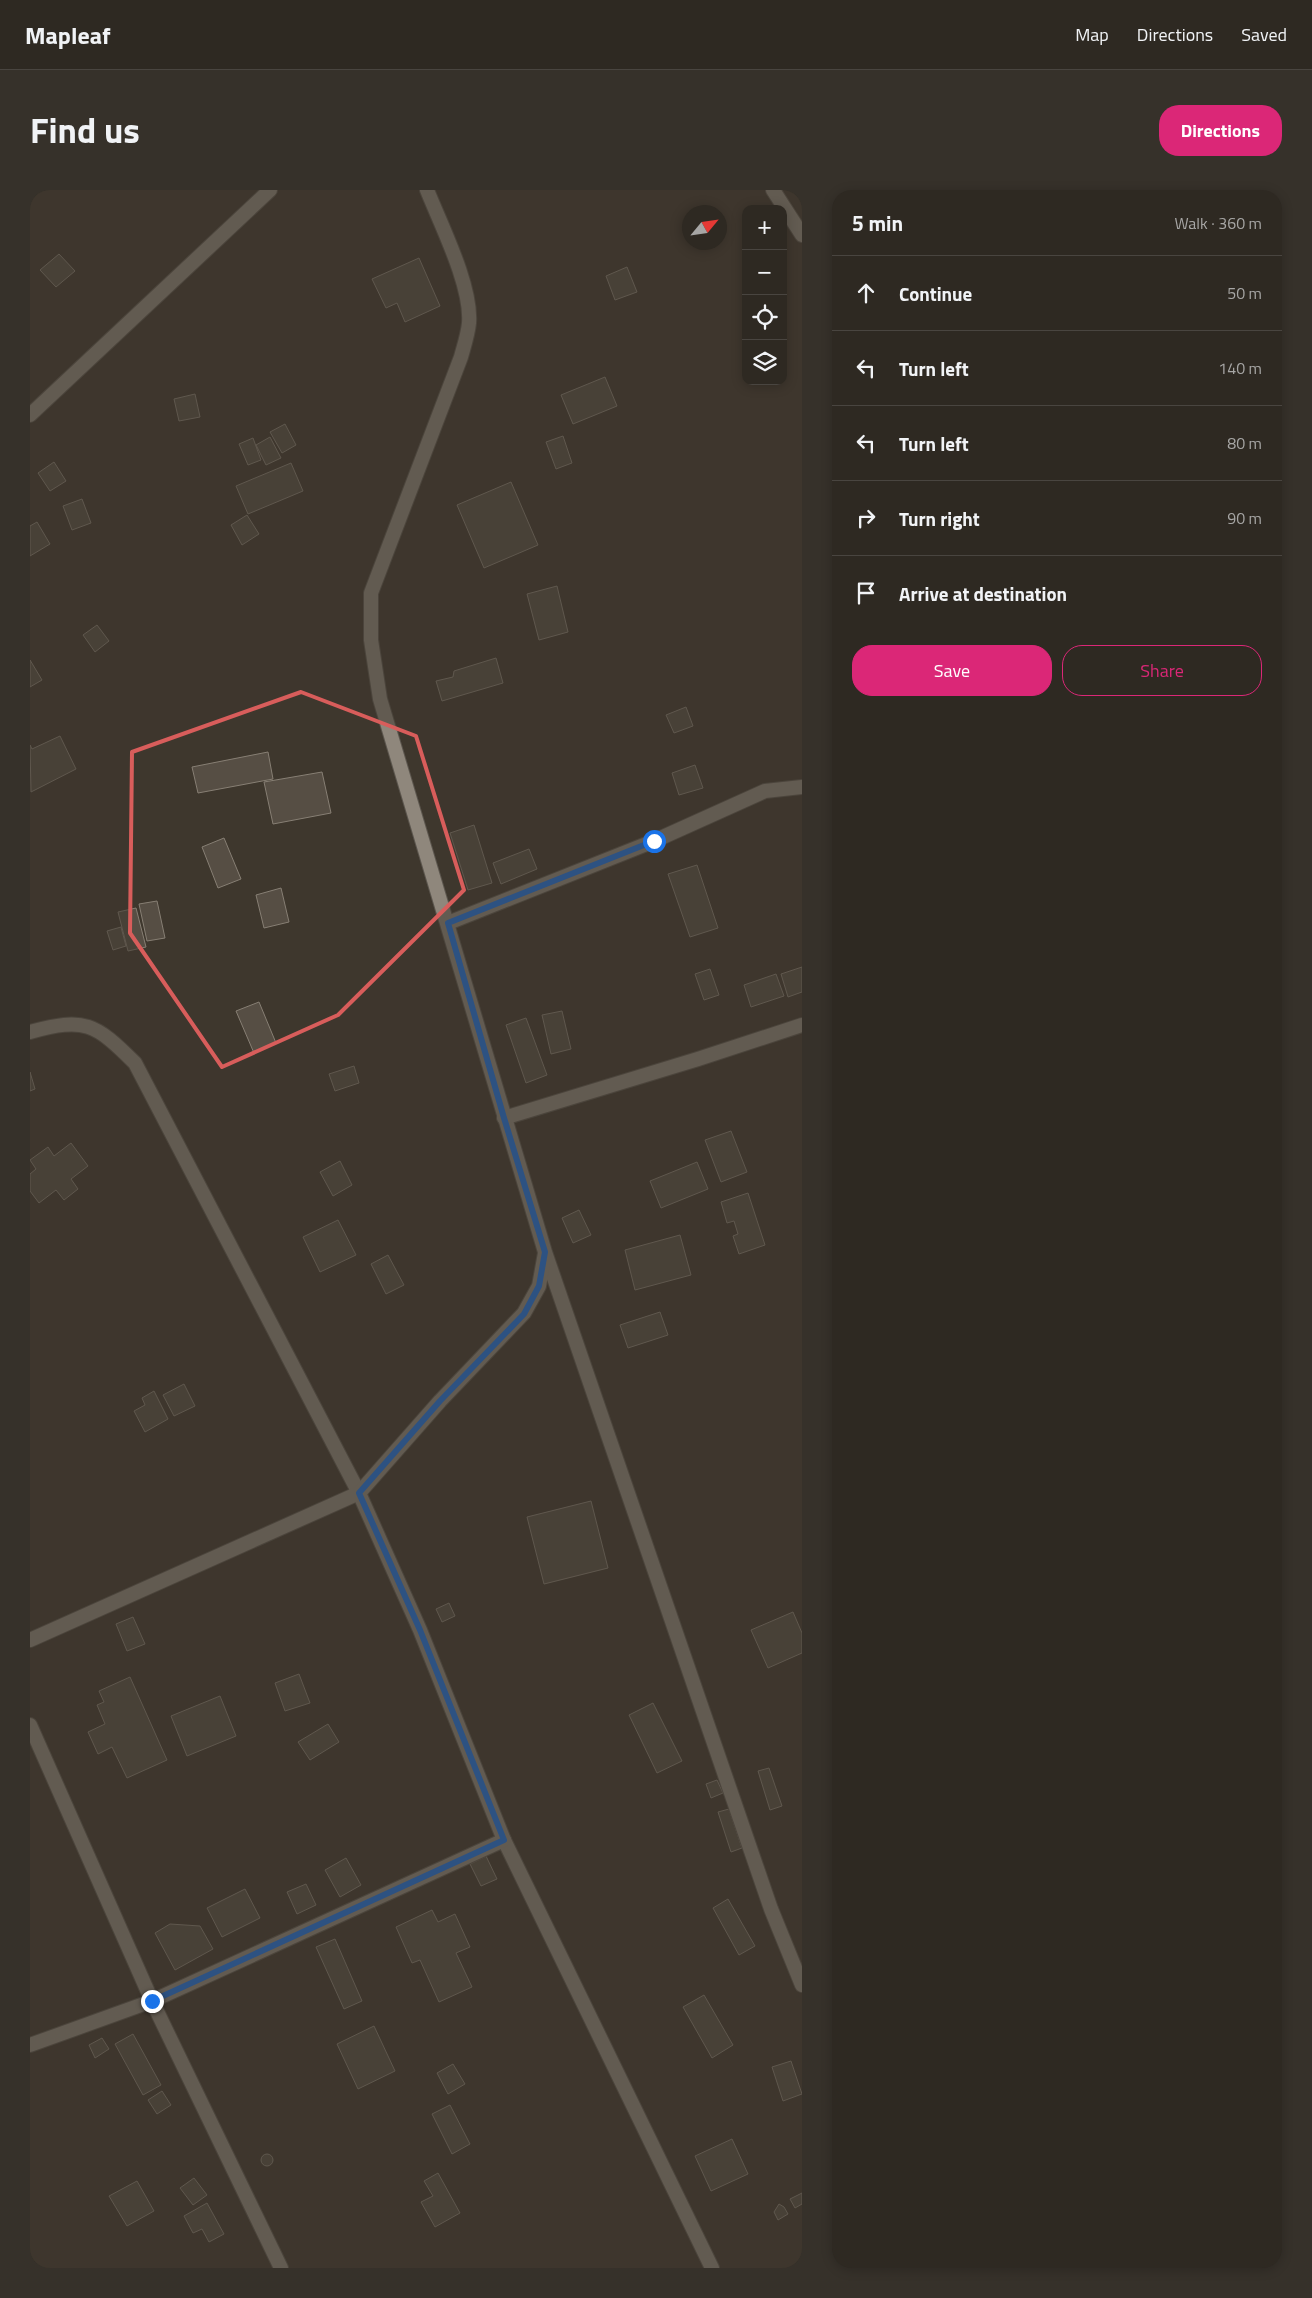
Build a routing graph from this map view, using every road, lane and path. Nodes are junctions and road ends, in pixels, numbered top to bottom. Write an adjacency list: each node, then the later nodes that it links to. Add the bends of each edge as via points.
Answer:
1 (270, 190): 5 (street)
2 (427, 190): 7 (street, via 461,276 469,323 461,357 371,593 371,640 380,699)
3 (772, 190): 4 (street)
4 (802, 235)
5 (30, 415)
6 (802, 787): 7 (street, via 765,791 654,841)
7 (448, 923): 10 (street)
8 (802, 1025): 10 (street)
9 (30, 1032): 12 (street, via 71,1023 93,1028 110,1038 135,1063)
10 (504, 1118): 11 (street)
11 (545, 1252): 12 (street, via 539,1286 524,1314 440,1401); 16 (street, via 771,1909)
12 (359, 1493): 13 (street); 15 (street, via 420,1630)
13 (30, 1640)
14 (30, 1725): 17 (street)
15 (504, 1840): 17 (street); 20 (street)
16 (802, 1985)
17 (152, 2001): 18 (street); 19 (street)
18 (30, 2045)
19 (281, 2268)
20 (712, 2268)

